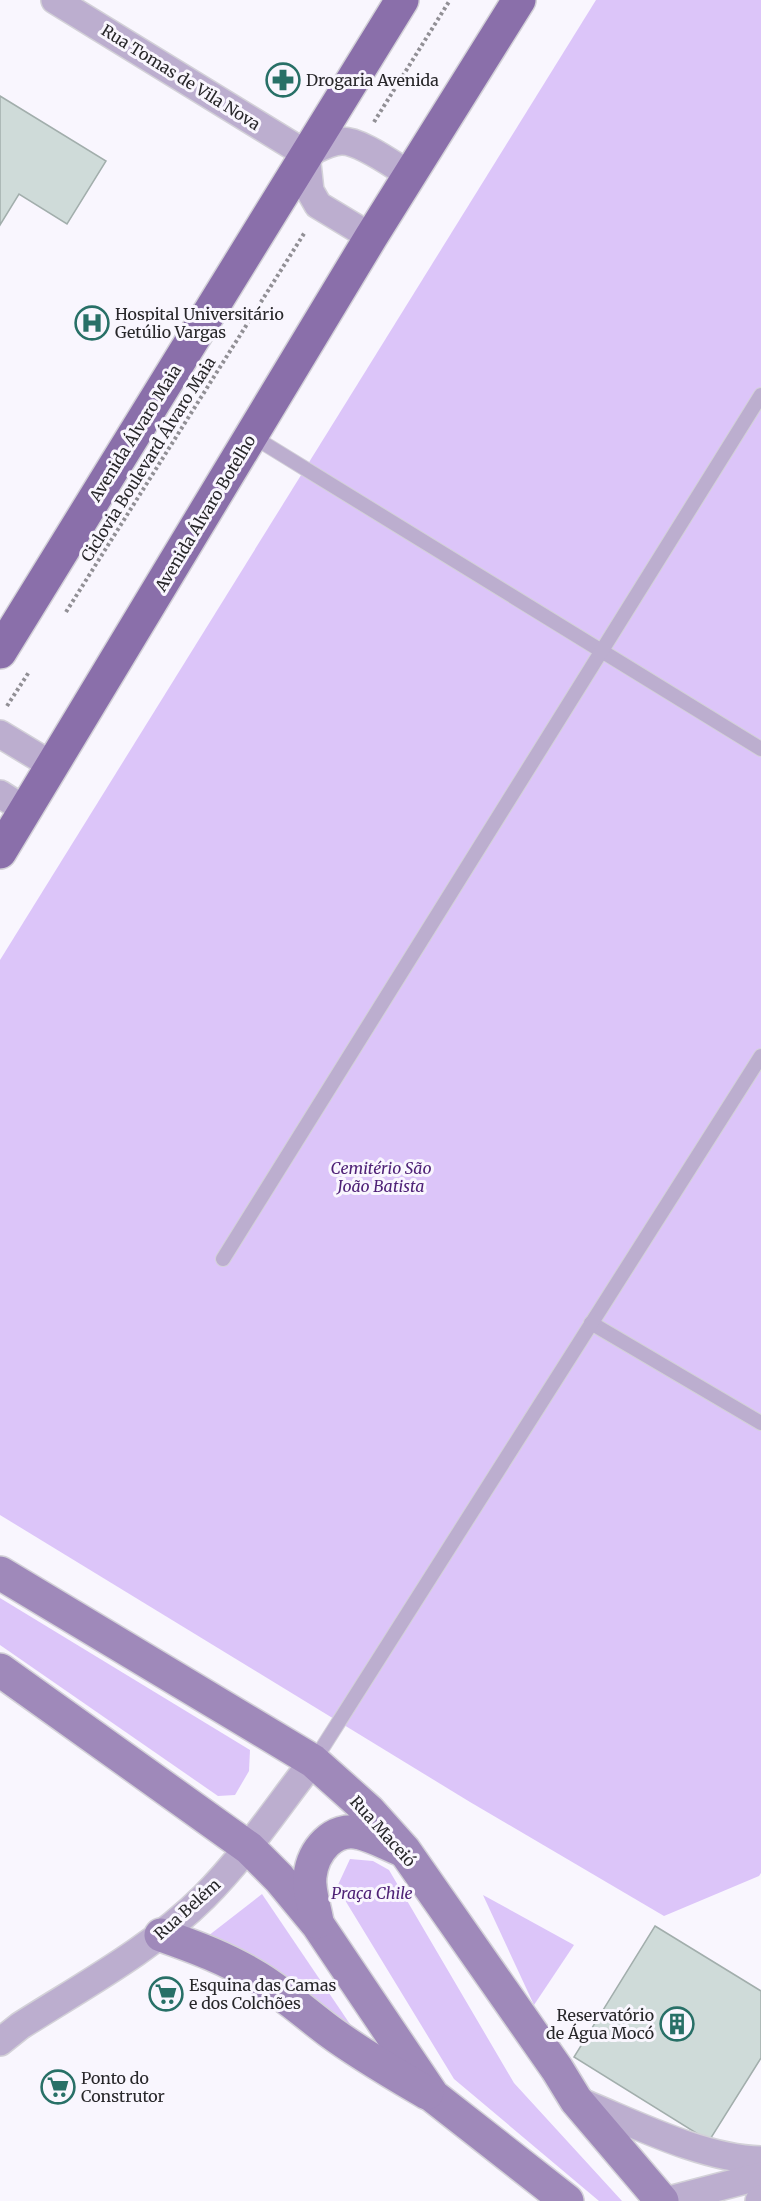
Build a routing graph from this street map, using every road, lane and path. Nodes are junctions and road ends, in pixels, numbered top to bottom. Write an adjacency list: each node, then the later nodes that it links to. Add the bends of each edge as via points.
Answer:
1 (55, 0): 6 (street, Rua Tomas de Vila Nova)
2 (402, 0): 6 (main road, Avenida Álvaro Maia)
3 (450, 0): 5 (path)
4 (519, 0): 7 (main road)
5 (359, 146): 6 (street, via 341,141); 7 (street)
6 (306, 154): 8 (street, via 310,191); 13 (main road, Avenida Álvaro Maia)
7 (410, 175): 9 (main road, Avenida Álvaro Botelho)
8 (321, 207): 9 (street); 12 (path, Ciclovia Boulevard Álvaro Maia)
9 (371, 237): 11 (main road, Avenida Álvaro Botelho)
10 (761, 395): 14 (lane)
11 (252, 436): 14 (lane); 19 (main road, Avenida Álvaro Botelho)
12 (63, 618)
13 (0, 652)
14 (602, 652): 18 (lane); 23 (lane)
15 (31, 668): 16 (path)
16 (6, 708)
17 (0, 734): 19 (street)
18 (761, 749)
19 (53, 766): 20 (main road, Avenida Álvaro Botelho)
20 (13, 802): 21 (main road, Avenida Álvaro Botelho)
21 (0, 852)
22 (761, 1056): 24 (lane)
23 (223, 1259)
24 (591, 1323): 25 (lane); 28 (lane)
25 (761, 1423)
26 (0, 1573): 28 (main road, Rua Maceió)
27 (0, 1670): 29 (main road)
28 (313, 1761): 29 (street, Rua Belém); 30 (main road, Rua Maceió, via 369,1811)
29 (249, 1848): 31 (main road); 32 (street, Rua Belém, via 203,1898)
30 (404, 1850): 31 (main road, via 359,1832 326,1841 314,1859 310,1877); 35 (main road, Rua Maceió)
31 (318, 1925): 34 (main road)
32 (161, 1935): 33 (street, Rua Belém); 34 (main road, via 213,1954 259,1978 329,2031)
33 (0, 2042)
34 (432, 2096): 38 (main road)
35 (576, 2100): 36 (street, via 680,2142); 39 (main road, Rua Maceió)
36 (761, 2160)
37 (761, 2176): 39 (street)
38 (567, 2201)
39 (663, 2201)

